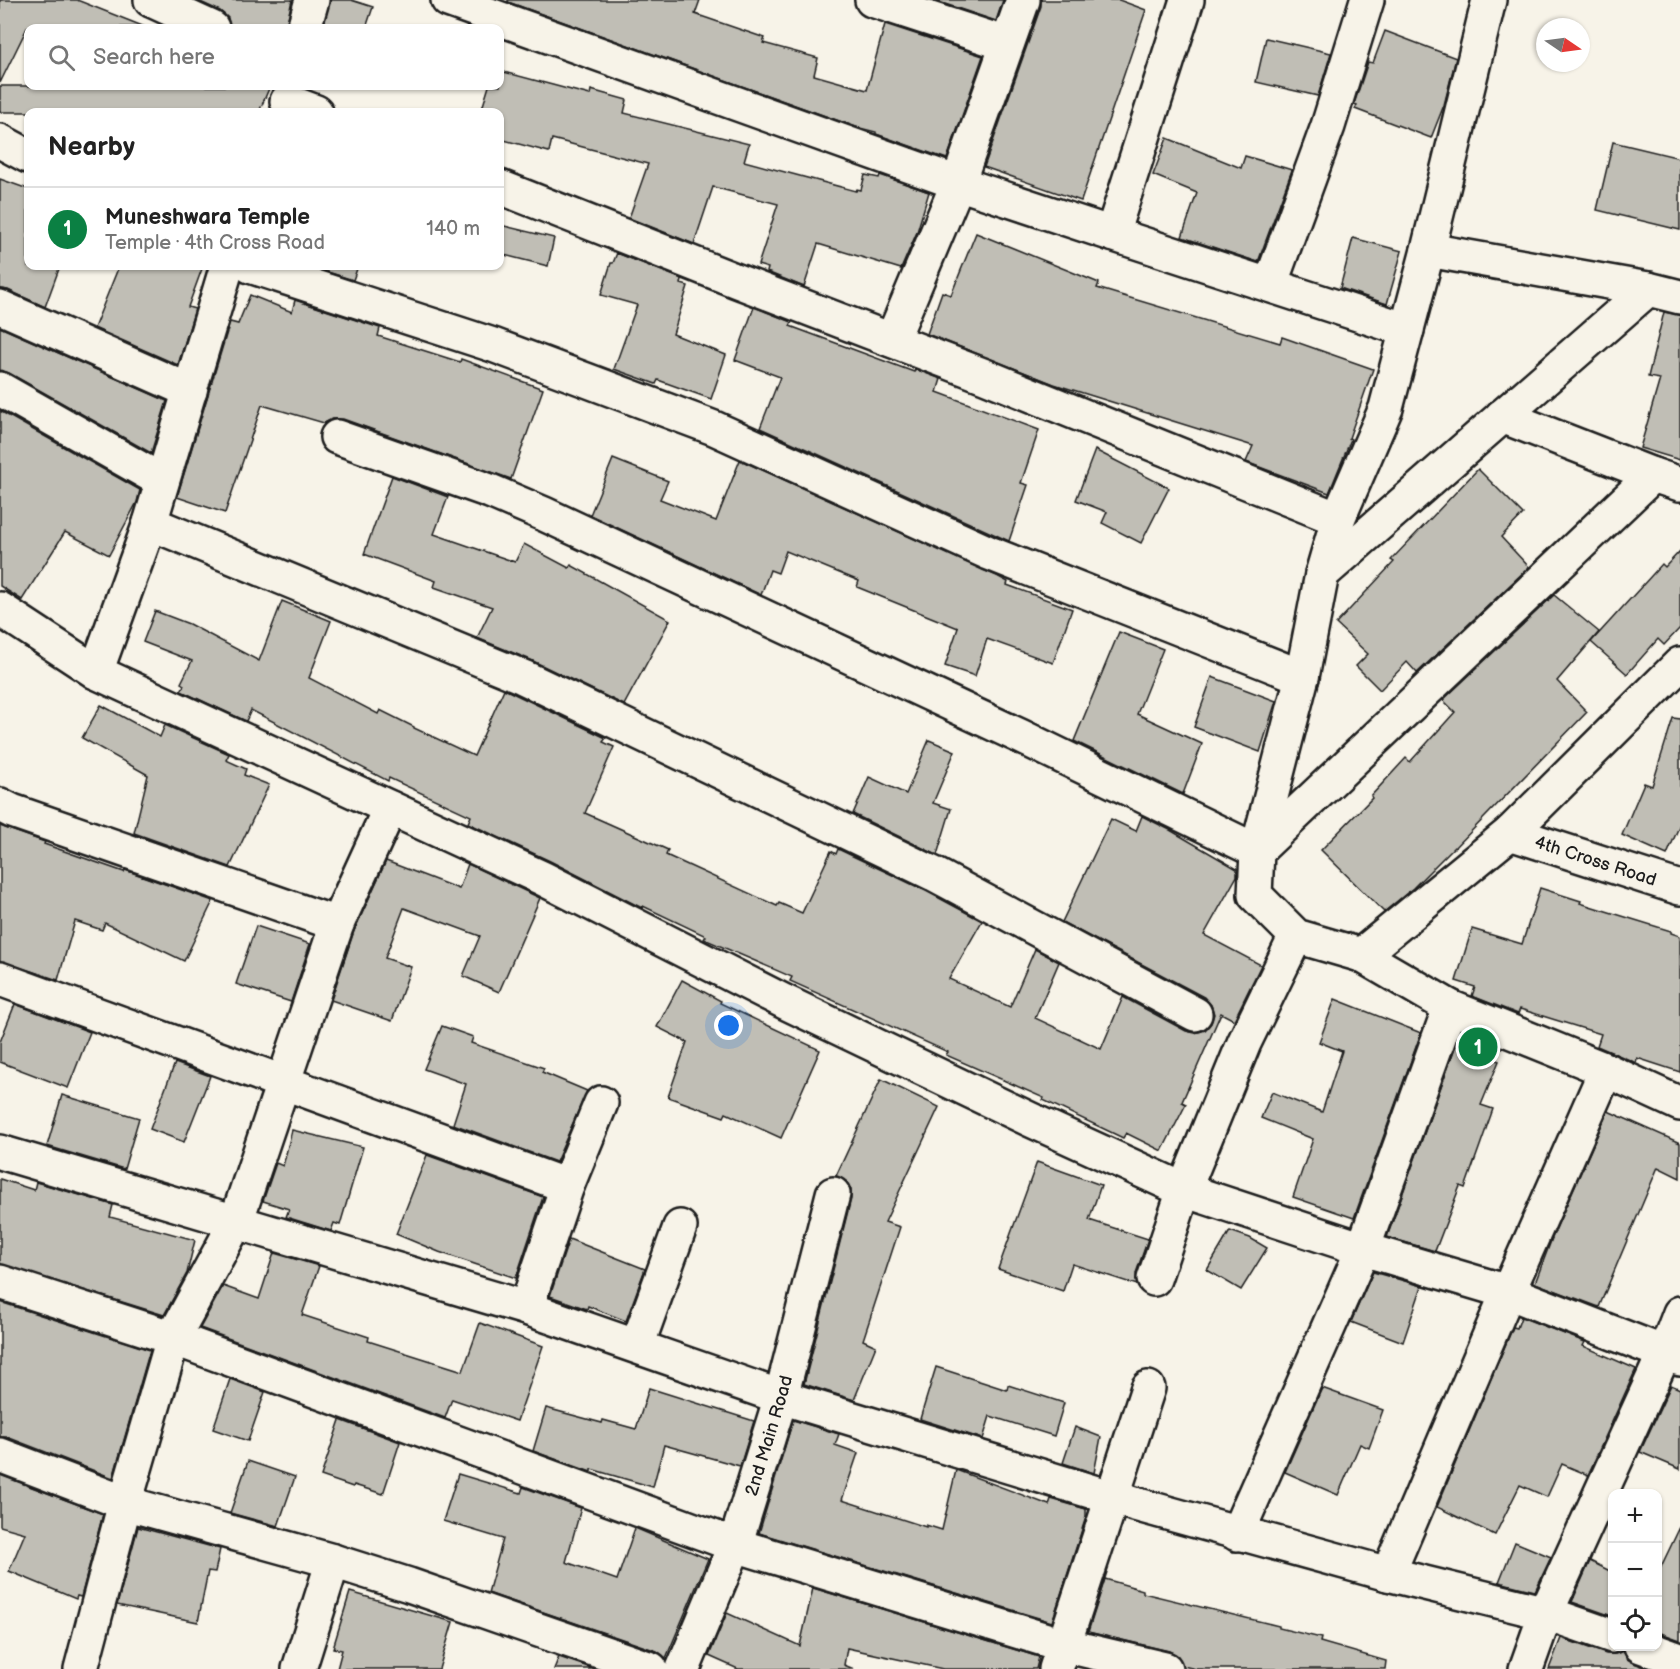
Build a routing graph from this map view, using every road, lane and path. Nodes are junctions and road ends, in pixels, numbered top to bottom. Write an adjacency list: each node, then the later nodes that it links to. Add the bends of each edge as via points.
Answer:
1 (151, 0): 9 (street)
2 (312, 0): 10 (street)
3 (448, 0): 14 (street)
4 (872, 0): 11 (street)
5 (1023, 0): 11 (street)
6 (1187, 0): 16 (street)
7 (1367, 0): 20 (street, via 1328,126)
8 (1489, 0): 17 (street)
9 (203, 24)
10 (305, 24)
11 (1007, 44): 14 (street)
12 (0, 141): 13 (street)
13 (24, 154)
14 (958, 183): 16 (street); 25 (street)
15 (504, 189): 25 (street)
16 (1112, 234): 20 (street)
17 (1428, 250): 21 (street); 24 (street)
18 (226, 270): 27 (street)
19 (262, 270): 38 (street, via 493,345 714,428 988,553)
20 (1270, 285): 24 (street)
21 (1648, 289): 22 (street); 28 (street)
22 (1680, 297)
23 (0, 307): 27 (street)
24 (1407, 330): 32 (street, via 1386,408)
25 (892, 340): 32 (street)
26 (0, 389): 31 (street)
27 (190, 391): 31 (street)
28 (1502, 416): 30 (street); 34 (street)
29 (336, 437): 42 (street, via 544,514)
30 (1666, 480): 42 (street)
31 (162, 481): 33 (street)
32 (1338, 519): 34 (street)
33 (150, 523): 37 (street); 49 (street, via 523,677 934,874)
34 (1322, 574): 38 (street)
35 (0, 609): 37 (street)
36 (1679, 666): 41 (street)
37 (96, 672): 40 (street)
38 (1302, 677): 42 (street)
39 (0, 805): 44 (street)
40 (390, 808): 44 (street); 56 (street, via 542,878 785,1002)
41 (1510, 833): 43 (street, 4th Cross Road); 46 (street)
42 (1257, 851): 45 (street, via 1255,895)
43 (1680, 888)
44 (337, 924): 51 (street)
45 (1296, 936): 46 (street); 56 (street, via 1244,1043)
46 (1361, 955): 48 (street)
47 (0, 979): 51 (street)
48 (1450, 1007): 50 (street); 60 (street)
49 (1196, 1014)
50 (1606, 1070): 53 (street); 63 (street)
51 (284, 1082): 55 (street); 58 (street)
52 (601, 1103): 55 (street)
53 (1680, 1104)
54 (0, 1152): 58 (street)
55 (567, 1186): 64 (street)
56 (1184, 1190): 60 (street); 61 (street)
57 (833, 1194): 70 (street, 2nd Main Road)
58 (236, 1222): 64 (street); 66 (street)
59 (680, 1227): 67 (street)
60 (1363, 1249): 63 (street); 74 (street)
61 (1154, 1279)
62 (0, 1282): 66 (street)
63 (1508, 1292): 68 (street); 77 (street)
64 (526, 1308): 67 (street)
65 (1680, 1313): 68 (street)
66 (173, 1338): 73 (street); 75 (street)
67 (637, 1346): 70 (street)
68 (1672, 1356): 78 (street)
69 (1148, 1388): 72 (street)
70 (781, 1396): 72 (street); 75 (street, 2nd Main Road)
71 (0, 1455): 73 (street)
72 (1113, 1498): 74 (street); 81 (street)
73 (125, 1503): 76 (street); 83 (street)
74 (1237, 1534): 77 (street)
75 (735, 1545): 81 (street); 86 (street, 2nd Main Road)
76 (333, 1561): 84 (street); 85 (street)
77 (1388, 1574): 78 (street)
78 (1546, 1612): 79 (street); 88 (street)
79 (1608, 1635)
80 (1653, 1651): 82 (street)
81 (1060, 1657): 87 (street)
82 (1680, 1660)
83 (81, 1669)
84 (299, 1669)
85 (651, 1669)
86 (683, 1669)
87 (1165, 1669)
88 (1526, 1669)

